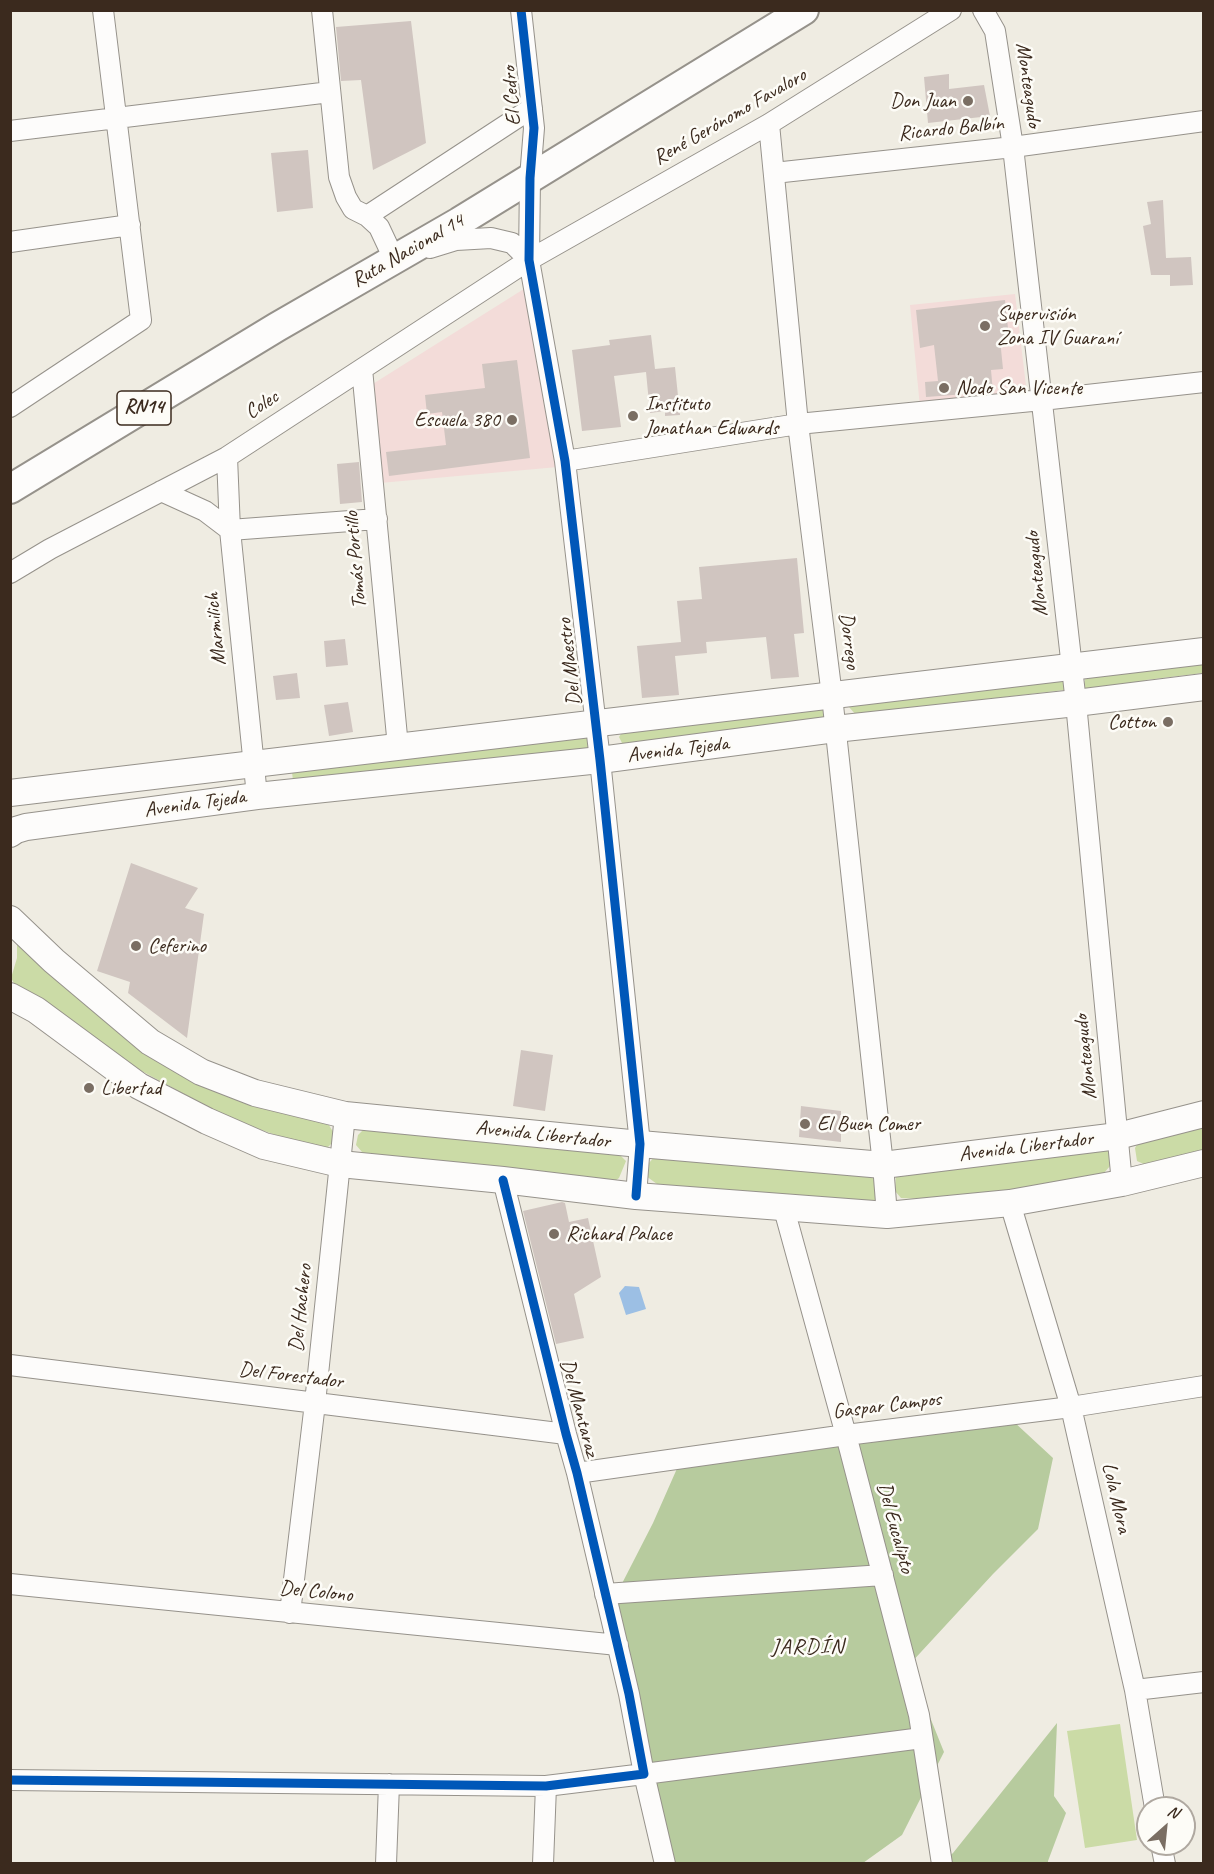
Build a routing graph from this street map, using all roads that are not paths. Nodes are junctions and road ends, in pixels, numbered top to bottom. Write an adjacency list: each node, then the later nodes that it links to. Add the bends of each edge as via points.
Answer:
1 (104, 10): 9 (street)
2 (322, 10): 7 (street)
3 (521, 10): 8 (street, El Cedro)
4 (804, 10): 15 (highway, Ruta Nacional 14 / RN14)
5 (951, 10): 11 (street, René Gerónomo Favaloro)
6 (983, 10): 13 (street, Monteagudo, via 995,31)
7 (330, 92): 9 (street); 16 (street, via 339,177 353,208)
8 (532, 108): 15 (street, El Cedro); 16 (street)
9 (117, 119): 12 (street); 17 (street)
10 (1203, 121): 13 (street, Ricardo Balbín)
11 (769, 124): 14 (street, Dorrego); 20 (street, René Gerónomo Favaloro)
12 (10, 130)
13 (1013, 147): 14 (street, Ricardo Balbín); 23 (street, Monteagudo)
14 (774, 173): 25 (street, Dorrego)
15 (530, 178): 19 (highway, Ruta Nacional 14 / RN14); 20 (street, Del Maestro)
16 (367, 216): 19 (street, via 379,226)
17 (130, 225): 18 (street); 24 (street, via 141,320)
18 (10, 242)
19 (395, 258): 20 (street, via 456,240 491,238 512,243); 28 (highway, Ruta Nacional 14 / RN14)
20 (530, 260): 21 (street, Colec); 27 (street, Del Maestro)
21 (362, 369): 26 (street, Colec); 30 (street, Tomás Portillo)
22 (1203, 381): 23 (street)
23 (1042, 400): 25 (street); 34 (street, Monteagudo)
24 (10, 407)
25 (798, 424): 27 (street); 36 (street, Dorrego)
26 (227, 457): 29 (street, Colec); 31 (street, Marmilich)
27 (565, 461): 38 (street, Del Maestro)
28 (10, 489)
29 (161, 491): 31 (street, via 205,511); 32 (street, Colec)
30 (376, 519): 31 (street); 40 (street, Tomás Portillo)
31 (230, 530): 42 (street, Marmilich)
32 (10, 573)
33 (1203, 651): 34 (main road, Avenida Tejeda)
34 (1071, 667): 36 (main road, Avenida Tejeda); 37 (street, Monteagudo)
35 (1203, 687): 37 (main road, Avenida Tejeda)
36 (832, 696): 38 (main road, Avenida Tejeda); 39 (street, Dorrego)
37 (1076, 704): 39 (main road, Avenida Tejeda); 50 (street, Monteagudo)
38 (596, 724): 40 (main road, Avenida Tejeda); 41 (street, Del Maestro)
39 (835, 729): 41 (main road, Avenida Tejeda); 54 (street, Dorrego)
40 (398, 747): 42 (main road, Avenida Tejeda)
41 (600, 760): 44 (main road, Avenida Tejeda); 51 (street, Del Maestro)
42 (254, 764): 43 (main road, Avenida Tejeda); 44 (street, Marmilich)
43 (10, 793)
44 (257, 796): 45 (main road, Avenida Tejeda, via 26,827)
45 (10, 834)
46 (10, 918): 49 (main road, Avenida Libertador, via 54,961 150,1042 201,1072 255,1092)
47 (10, 996): 53 (main road, via 36,1010 139,1086 207,1121 264,1146)
48 (1203, 1114): 50 (main road, Avenida Libertador)
49 (345, 1115): 51 (main road, Avenida Libertador); 53 (street, Del Hachero)
50 (1118, 1136): 54 (main road, Avenida Libertador); 56 (street, Monteagudo)
51 (640, 1144): 54 (main road, Avenida Libertador); 57 (street, Del Maestro)
52 (1203, 1163): 56 (main road)
53 (340, 1164): 55 (main road); 63 (street, Del Hachero)
54 (883, 1164): 60 (street, Dorrego)
55 (503, 1180): 57 (main road); 65 (street, Del Mantaraz)
56 (1122, 1183): 58 (main road)
57 (636, 1196): 59 (main road)
58 (1010, 1203): 60 (main road); 64 (street, Lola Mora)
59 (784, 1209): 60 (main road); 66 (street, Del Eucalipto)
60 (887, 1215)
61 (10, 1365): 63 (street, Del Forestador)
62 (1203, 1386): 64 (street, Gaspar Campos)
63 (315, 1404): 65 (street, Del Forestador); 71 (street, Del Hachero)
64 (1071, 1407): 66 (street, Gaspar Campos); 74 (street, Lola Mora)
65 (566, 1434): 67 (street, Del Mantaraz)
66 (846, 1435): 67 (street, Gaspar Campos); 68 (street, Del Eucalipto)
67 (577, 1473): 70 (street, Del Mantaraz)
68 (883, 1575): 70 (street); 75 (street, Del Eucalipto)
69 (10, 1584): 71 (street, Del Colono)
70 (605, 1594): 72 (street, Del Mantaraz)
71 (290, 1614): 72 (street, Del Colono)
72 (618, 1645): 76 (street, Del Mantaraz)
73 (1203, 1682): 74 (street)
74 (1135, 1690): 80 (street, Lola Mora)
75 (922, 1738): 76 (street); 84 (street, Del Eucalipto)
76 (644, 1774): 79 (street); 83 (street, Del Mantaraz)
77 (10, 1780): 78 (street)
78 (388, 1784): 79 (street); 81 (street)
79 (546, 1786): 82 (street)
80 (1153, 1796)
81 (386, 1863)
82 (543, 1863)
83 (665, 1863)
84 (942, 1863)

